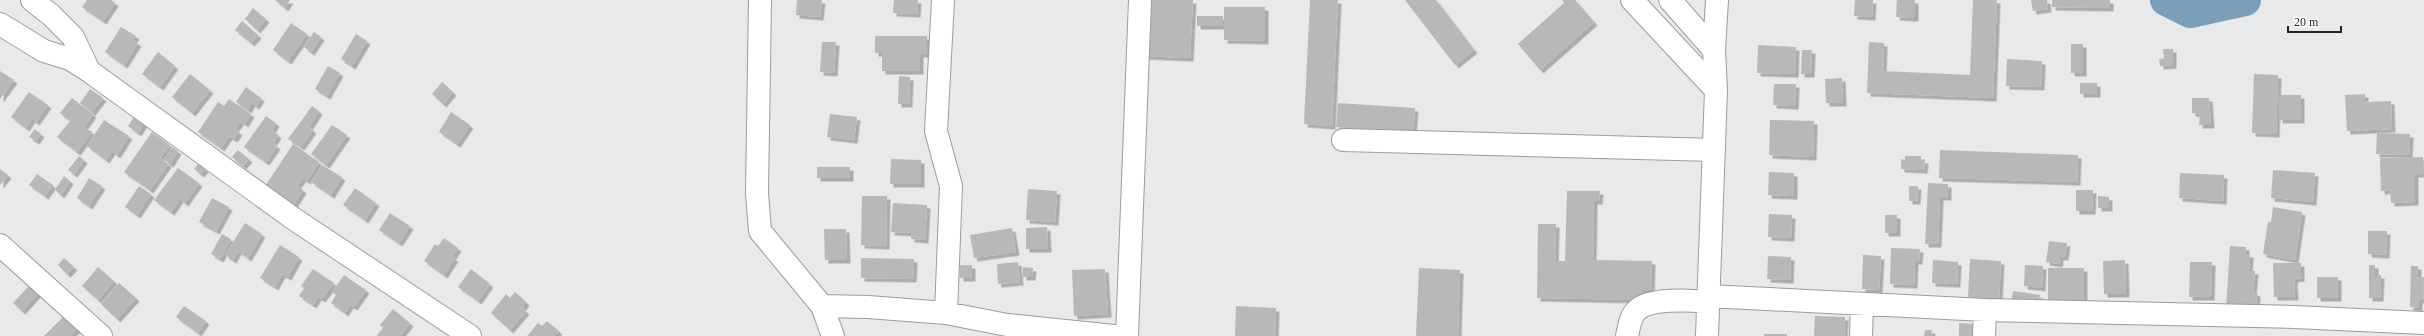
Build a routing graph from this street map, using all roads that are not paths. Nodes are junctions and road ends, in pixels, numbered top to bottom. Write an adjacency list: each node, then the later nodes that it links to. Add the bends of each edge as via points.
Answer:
1 (32, 0): 10 (street, via 73,37)
2 (760, 0): 17 (street, via 757,193 760,231)
3 (943, 0): 19 (street, via 936,131 950,186)
4 (1140, 0): 25 (street)
5 (1632, 0): 11 (street)
6 (1670, 0): 9 (street)
7 (1717, 0): 9 (street)
8 (0, 24): 10 (street, via 44,51 70,59)
9 (1714, 50): 11 (street)
10 (90, 71): 22 (street, via 294,219)
11 (1716, 90): 13 (street)
12 (1343, 140): 13 (street)
13 (1714, 150): 15 (street)
14 (0, 245): 21 (street)
15 (1707, 299): 16 (street); 26 (street, via 1653,302 1637,310 1630,321); 27 (street)
16 (1862, 305): 18 (street); 28 (street)
17 (822, 306): 19 (street); 23 (street)
18 (1985, 310): 20 (street, via 2294,317); 29 (street)
19 (946, 313): 24 (street, via 1007,325)
20 (2424, 323)
21 (101, 336)
22 (470, 336)
23 (833, 336)
24 (1114, 336)
25 (1127, 336)
26 (1627, 336)
27 (1707, 336)
28 (1861, 336)
29 (1984, 336)

